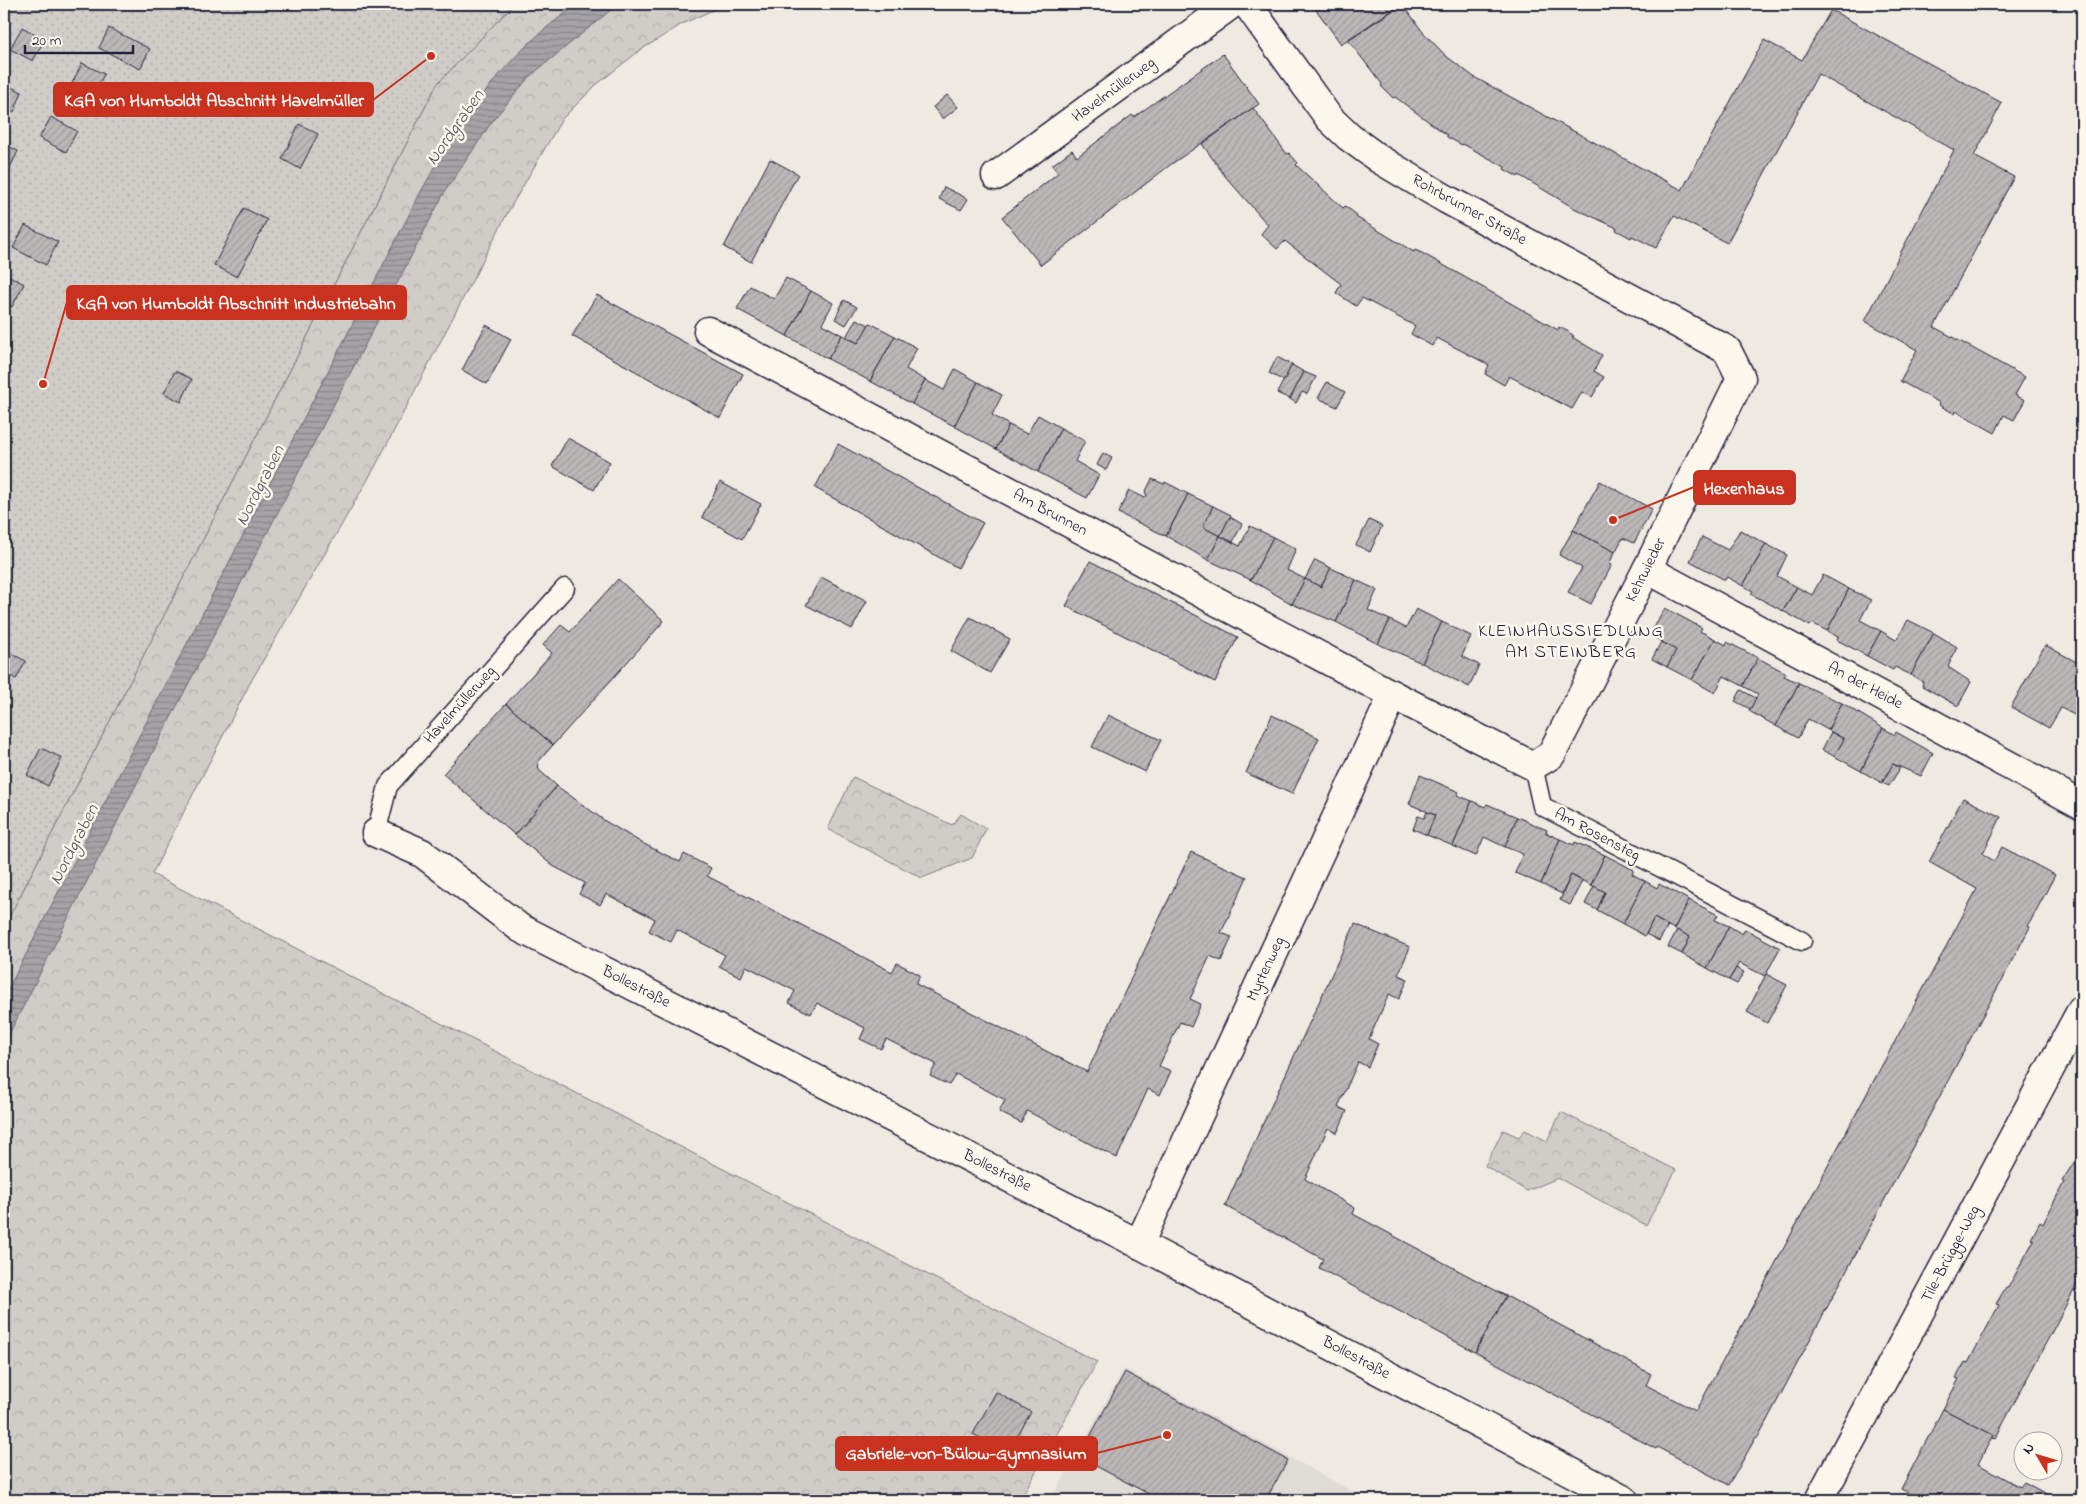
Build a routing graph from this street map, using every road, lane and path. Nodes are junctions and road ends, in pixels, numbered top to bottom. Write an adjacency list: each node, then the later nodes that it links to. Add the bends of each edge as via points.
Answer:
1 (1232, 4): 3 (street, Havelmüllerweg)
2 (1247, 4): 5 (street, Rohrbrunner Straße, via 1329,118 1349,137 1446,199 1727,350)
3 (996, 176)
4 (708, 331): 8 (street, Am Brunnen)
5 (1736, 364): 6 (street, Kehrwieder, via 1741,378)
6 (1647, 569): 9 (street, Kehrwieder, via 1551,755); 10 (street, An der Heide)
7 (565, 588): 11 (lane, Havelmüllerweg, via 388,786)
8 (1393, 695): 9 (street); 14 (street, Myrtenweg)
9 (1533, 766): 12 (lane, Am Rosensteg, via 1542,806)
10 (2082, 805)
11 (376, 833): 14 (street, Bollestraße, via 422,853 520,928)
12 (1802, 942)
13 (2082, 1009): 16 (street, Tile-Brügge-Weg)
14 (1139, 1244): 15 (street, Bollestraße)
15 (1624, 1500)
16 (1820, 1500)

